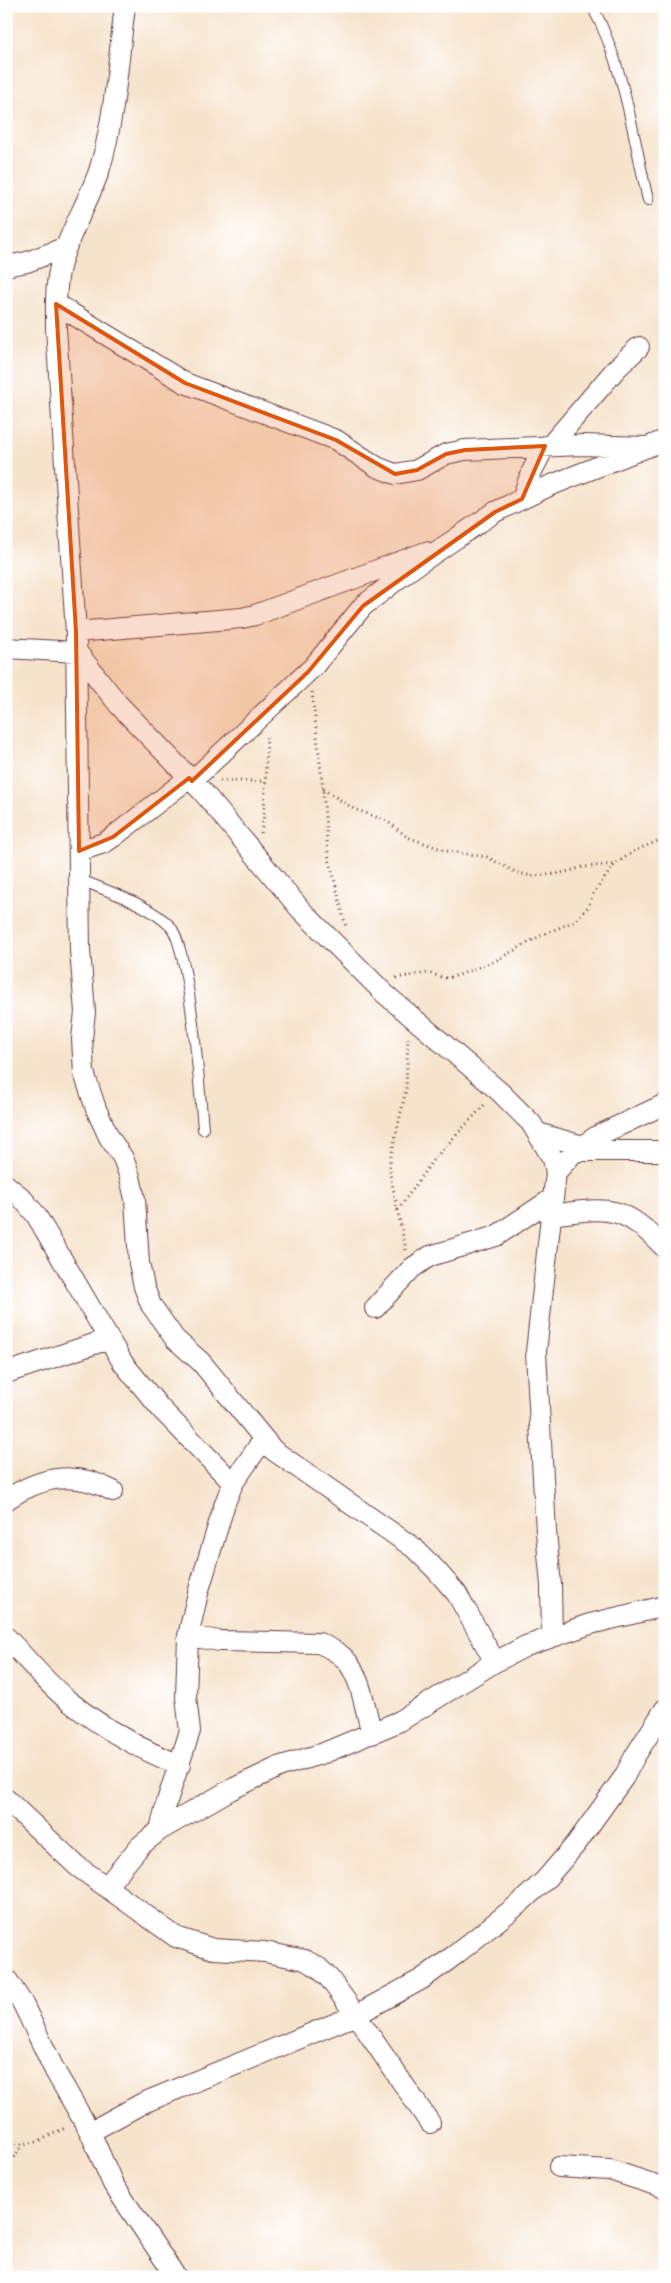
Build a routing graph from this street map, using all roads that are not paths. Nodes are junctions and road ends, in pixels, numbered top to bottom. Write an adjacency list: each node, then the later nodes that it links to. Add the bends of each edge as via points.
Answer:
1 (125, 6): 4 (street, via 107,142 96,178)
2 (592, 6): 3 (lane, via 622,80)
3 (648, 200)
4 (66, 248): 5 (street); 6 (street)
5 (6, 266)
6 (56, 304): 9 (street, via 184,383 336,440 377,467 395,474 417,470 446,454 465,450); 13 (street)
7 (639, 347): 9 (street)
8 (665, 440): 10 (street)
9 (548, 446): 10 (street); 11 (street, via 531,473)
10 (645, 447): 11 (street)
11 (522, 500): 12 (street, via 495,512)
12 (447, 545): 13 (street, via 397,560 355,579 255,615); 15 (street, via 363,606 308,672)
13 (77, 642): 14 (street); 15 (street, via 119,705); 16 (street)
14 (6, 648)
15 (192, 779): 16 (street, via 104,843); 20 (street, via 301,910 373,982 500,1092)
16 (79, 851): 17 (street)
17 (79, 879): 19 (lane, via 158,915 172,928 180,949 191,1006); 30 (street, via 85,1012 82,1040 84,1073 96,1109 130,1177 144,1287 151,1305 175,1339 201,1362 244,1412)
18 (665, 1104): 21 (street)
19 (203, 1129)
20 (538, 1132): 21 (street); 23 (street, via 553,1159)
21 (579, 1148): 22 (street); 23 (street)
22 (665, 1151)
23 (556, 1172): 25 (street)
24 (6, 1185): 28 (street, via 36,1215)
25 (552, 1207): 26 (street, via 608,1210 638,1222); 27 (street, via 496,1236 430,1256 414,1266); 36 (street, via 536,1352)
26 (665, 1248)
27 (375, 1308)
28 (109, 1339): 29 (street); 31 (street, via 123,1364)
29 (6, 1373)
30 (263, 1440): 31 (street); 38 (street, via 304,1473 414,1548 431,1564 457,1594)
31 (233, 1483): 35 (street, via 213,1539)
32 (113, 1491): 33 (street, via 94,1481 62,1478 35,1484)
33 (6, 1500)
34 (665, 1606): 36 (street)
35 (188, 1636): 40 (street, via 220,1641 320,1643 334,1650 346,1660 357,1680); 41 (street, via 186,1697 190,1731)
36 (552, 1636): 38 (street)
37 (6, 1637): 41 (street, via 70,1702 153,1755)
38 (495, 1662): 40 (street, via 400,1721)
39 (665, 1709): 46 (street, via 602,1809 545,1880 487,1930 422,1979)
40 (372, 1734): 43 (street, via 281,1766 230,1790)
41 (180, 1765): 43 (street, via 166,1800)
42 (6, 1799): 44 (street, via 53,1845)
43 (160, 1830): 44 (street, via 140,1846)
44 (106, 1887): 46 (street, via 176,1937 194,1944 305,1960 320,1968)
45 (6, 1978): 48 (street, via 23,2004 55,2071)
46 (356, 2015): 47 (street); 48 (street)
47 (430, 2124)
48 (86, 2125): 51 (street, via 113,2184)
49 (558, 2167): 50 (street, via 610,2170)
50 (665, 2188)
51 (176, 2277)

